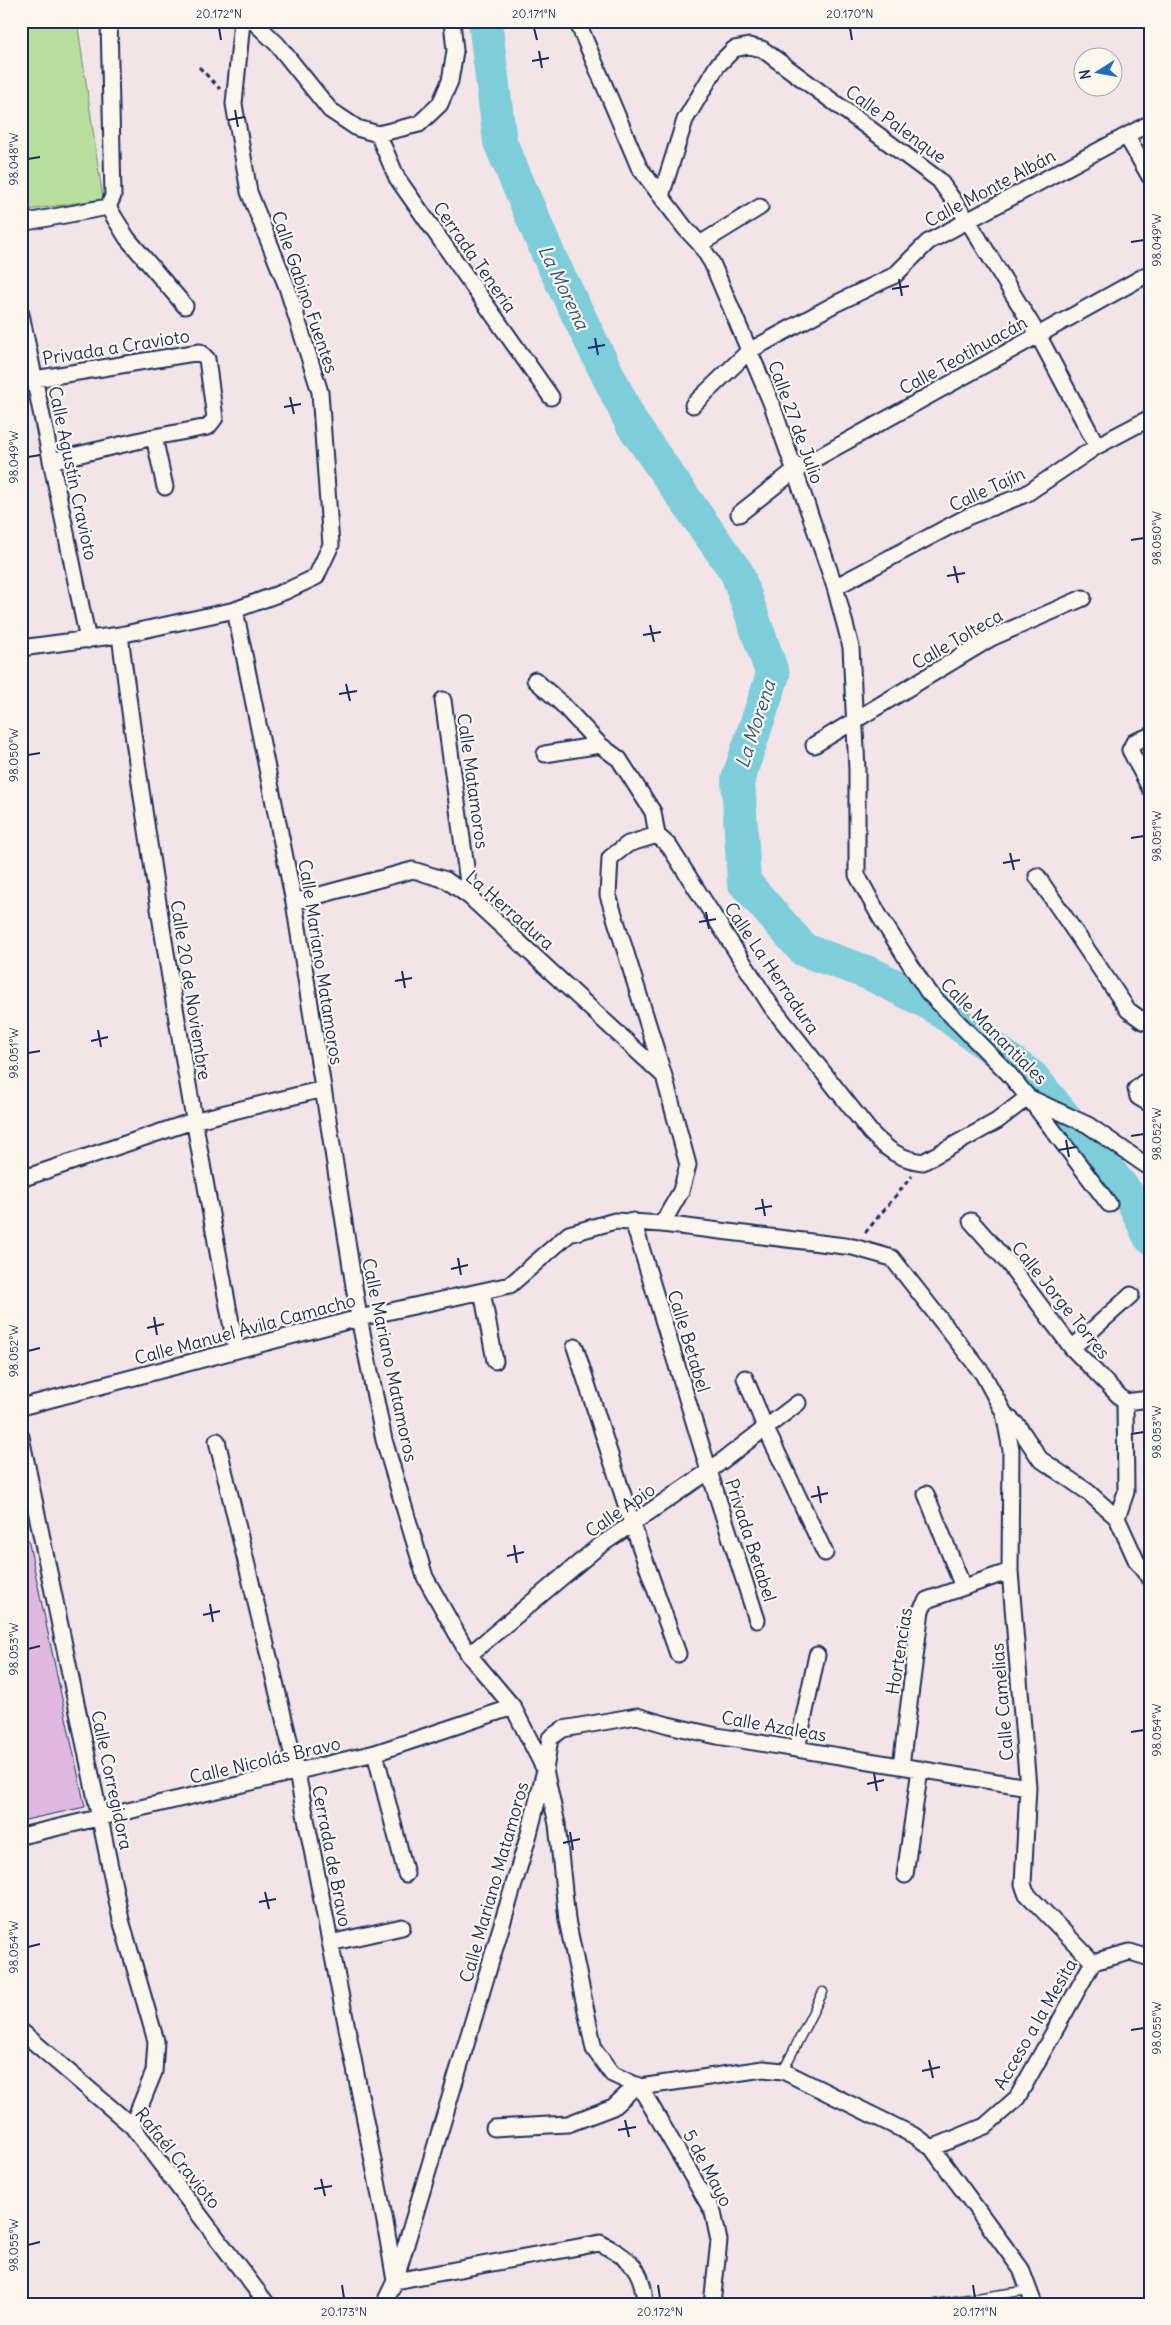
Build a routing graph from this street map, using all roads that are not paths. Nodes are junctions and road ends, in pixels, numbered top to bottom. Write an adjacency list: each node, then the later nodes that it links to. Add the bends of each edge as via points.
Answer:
1 (109, 21): 11 (street, via 112,196)
2 (242, 21): 33 (street, Calle Gabino Fuentes, via 234,104 249,192 287,287 320,392 331,545 316,577 286,592)
3 (253, 21): 7 (street, via 277,44 330,110 357,128)
4 (452, 21): 7 (street, via 455,51 450,81 440,104 419,124)
5 (577, 21): 10 (street, Calle 27 de Julio, via 639,167)
6 (1150, 124): 8 (street, Calle Monte Albán)
7 (378, 134): 22 (street, Cerrada Tenería, via 397,178)
8 (1127, 137): 9 (street); 13 (street, Calle Monte Albán)
9 (1150, 176)
10 (661, 196): 13 (street, Calle Palenque, via 685,120 717,66 734,48 750,46 762,49 939,180); 15 (street, Calle 27 de Julio)
11 (108, 207): 14 (street); 17 (street, via 127,238)
12 (760, 207): 15 (street)
13 (968, 221): 19 (street, Calle Palenque); 20 (street, Calle Monte Albán, via 928,242 895,275)
14 (21, 223)
15 (700, 244): 20 (street, Calle 27 de Julio, via 712,263)
16 (1150, 273): 19 (street, Calle Teotihuacán)
17 (185, 306)
18 (21, 314): 21 (street, Calle Agustín Cravioto)
19 (1038, 335): 26 (street, Calle Palenque); 28 (street, Calle Teotihuacán)
20 (749, 351): 23 (street, Calle Monte Albán); 28 (street, Calle 27 de Julio)
21 (35, 379): 25 (street, Privada a Cravioto, via 200,352 207,359 213,423 208,427); 27 (street, Calle Agustín Cravioto)
22 (551, 397)
23 (693, 405)
24 (1150, 418): 26 (street, Calle Tajín)
25 (154, 437): 27 (street, Privada a Cravioto); 29 (street)
26 (1097, 446): 31 (street, Calle Tajín, via 1026,494 967,517)
27 (51, 461): 35 (street, Calle Agustín Cravioto)
28 (795, 470): 30 (street, Calle Teotihuacán); 31 (street, Calle 27 de Julio)
29 (165, 488)
30 (739, 514)
31 (836, 587): 39 (street, Calle 27 de Julio, via 850,647)
32 (1083, 598): 39 (street, Calle Tolteca, via 991,638)
33 (235, 610): 34 (street, Calle Gabino Fuentes); 49 (street, Calle Mariano Matamoros)
34 (120, 635): 35 (street, Calle Gabino Fuentes); 56 (street, Calle 20 de Noviembre, via 141,800)
35 (88, 640): 36 (street, Calle Gabino Fuentes)
36 (21, 648)
37 (535, 680): 41 (street)
38 (443, 700): 48 (street, Calle Matamoros)
39 (854, 722): 42 (street, Calle Tolteca); 46 (street, Calle 27 de Julio)
40 (1150, 736): 44 (street, via 1134,742 1130,750)
41 (600, 745): 43 (street); 45 (street, via 624,766 653,812)
42 (814, 745)
43 (545, 754)
44 (1150, 788)
45 (657, 835): 51 (street, via 628,844 610,858 608,895); 54 (street, Calle La Herradura, via 669,846 771,1006 889,1152 923,1162 997,1121)
46 (857, 875): 54 (street, Calle Manantiales, via 928,992)
47 (1037, 876): 50 (street, via 1128,1010)
48 (470, 897): 49 (street, La Herradura, via 446,880 413,870); 51 (street, La Herradura)
49 (294, 902): 53 (street, Calle Mariano Matamoros)
50 (1150, 1023)
51 (664, 1076): 62 (street, via 688,1165 681,1191)
52 (1150, 1082): 55 (street, via 1136,1089 1138,1097)
53 (323, 1089): 56 (street); 65 (street, Calle Mariano Matamoros)
54 (1028, 1096): 57 (street, Calle Manantiales, via 1088,1125); 59 (street)
55 (1150, 1104)
56 (193, 1121): 58 (street); 68 (street, Calle 20 de Noviembre)
57 (1150, 1168)
58 (21, 1179)
59 (1109, 1204)
60 (633, 1221): 62 (street, Calle Manuel Ávila Camacho); 63 (street, Calle Manuel Ávila Camacho, via 615,1221 569,1234 510,1285); 79 (street, Calle Betabel)
61 (971, 1221): 67 (street, Calle Jorge Torres, via 1009,1264)
62 (662, 1224): 75 (street, Calle Manuel Ávila Camacho, via 853,1247 892,1258 983,1374)
63 (482, 1291): 65 (street, Calle Manuel Ávila Camacho); 69 (street)
64 (1132, 1295): 67 (street)
65 (359, 1318): 68 (street, Calle Manuel Ávila Camacho); 90 (street, Calle Mariano Matamoros, via 384,1440 424,1577)
66 (575, 1347): 82 (street)
67 (1072, 1348): 73 (street, Calle Jorge Torres)
68 (236, 1349): 74 (street, Calle Manuel Ávila Camacho)
69 (496, 1361)
70 (745, 1378): 76 (street)
71 (1150, 1399): 73 (street)
72 (798, 1402): 76 (street, Calle Apio)
73 (1125, 1402): 81 (street, via 1126,1492)
74 (21, 1407)
75 (1004, 1413): 81 (street, via 1018,1426 1040,1459 1088,1492); 84 (street, Calle Camelias, via 1011,1450)
76 (765, 1427): 79 (street, Calle Apio); 83 (street)
77 (21, 1437): 99 (street, Calle Corregidora)
78 (217, 1441): 97 (street, Cerrada de Bravo)
79 (709, 1471): 82 (street, Calle Apio); 87 (street, Privada Betabel)
80 (926, 1494): 86 (street)
81 (1117, 1518): 85 (street, via 1137,1562)
82 (632, 1523): 88 (street); 90 (street, Calle Apio, via 556,1581)
83 (824, 1554)
84 (1010, 1571): 86 (street, Hortencias); 98 (street, Calle Camelias)
85 (1150, 1578)
86 (963, 1587): 94 (street, Hortencias, via 927,1600 921,1610)
87 (757, 1620)
88 (678, 1654)
89 (817, 1654): 92 (street)
90 (469, 1655): 91 (street, Calle Mariano Matamoros)
91 (513, 1707): 93 (street, Calle Nicolás Bravo); 95 (street, Calle Mariano Matamoros)
92 (796, 1749): 94 (street, Calle Azaleas); 95 (street, Calle Azaleas, via 709,1734 637,1716 563,1729 550,1738)
93 (375, 1753): 97 (street, Calle Nicolás Bravo); 101 (street)
94 (901, 1766): 96 (street, Calle Azaleas)
95 (546, 1770): 110 (street, via 557,1824 567,1920 594,2049 612,2074); 114 (street, Calle Mariano Matamoros)
96 (920, 1770): 98 (street, Calle Azaleas); 102 (street)
97 (297, 1773): 99 (street, Calle Nicolás Bravo); 104 (street, Cerrada de Bravo)
98 (1028, 1787): 106 (street, Calle Camelias, via 1026,1893)
99 (100, 1818): 100 (street, Calle Nicolás Bravo); 111 (street, Calle Corregidora, via 121,1920 156,2041 154,2072)
100 (21, 1836)
101 (406, 1874)
102 (905, 1875)
103 (402, 1927): 104 (street)
104 (330, 1943): 114 (street, Cerrada de Bravo)
105 (1150, 1958): 106 (street, Acceso a la Mesita, via 1130,1952)
106 (1093, 1962): 113 (street, Acceso a la Mesita, via 1017,2098 985,2126)
107 (823, 1992): 109 (lane)
108 (21, 2031): 111 (street, Rafaél Cravioto)
109 (783, 2071): 110 (street, via 763,2069); 113 (street, via 917,2137)
110 (639, 2086): 112 (street, via 613,2107 568,2124); 119 (street, 5 de Mayo, via 713,2212 719,2241)
111 (132, 2126): 116 (street, Rafaél Cravioto)
112 (494, 2128)
113 (932, 2148): 115 (street, via 1021,2269)
114 (395, 2281): 117 (street, Calle Mariano Matamoros); 118 (street, via 600,2243 628,2257 644,2284)
115 (1031, 2297): 120 (lane)
116 (267, 2304)
117 (384, 2304)
118 (645, 2304)
119 (712, 2304)
120 (936, 2304)

